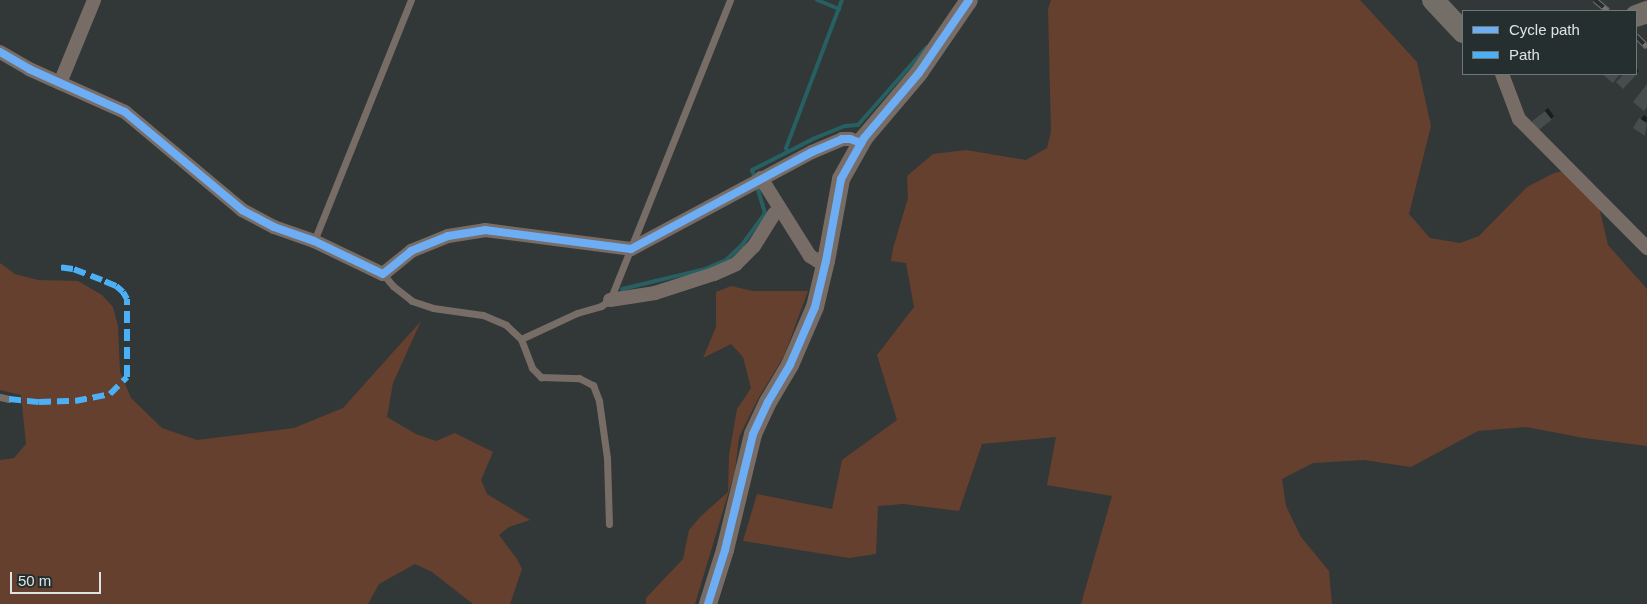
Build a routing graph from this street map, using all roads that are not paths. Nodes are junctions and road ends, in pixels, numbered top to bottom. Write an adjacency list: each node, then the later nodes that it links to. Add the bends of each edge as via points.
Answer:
1 (94, 0): 9 (street)
2 (411, 0): 13 (lane)
3 (730, 0): 15 (lane)
4 (969, 0): 10 (street, via 919,73)
5 (1433, 0): 6 (main road)
6 (1462, 31)
7 (0, 52): 9 (street)
8 (1502, 75): 14 (street, via 1518,119)
9 (60, 83): 13 (street, via 125,112 242,210 274,227)
10 (861, 144): 11 (street, via 842,139); 16 (street, via 841,179)
11 (761, 178): 12 (street); 15 (street)
12 (780, 210): 16 (street, via 810,256); 18 (street, via 745,256 725,269 655,293)
13 (314, 242): 17 (street)
14 (1647, 248)
15 (631, 249): 17 (street, via 485,230 448,236 411,251); 18 (lane)
16 (826, 261): 23 (street, via 815,307 804,334 753,434 725,550)
17 (383, 274): 19 (lane, via 412,301 433,308 483,315 506,325)
18 (610, 300): 19 (lane)
19 (521, 339): 22 (lane, via 532,368 541,377 579,378 593,385 607,458)
20 (0, 397): 21 (lane)
21 (9, 399)
22 (609, 524)
23 (708, 604)

